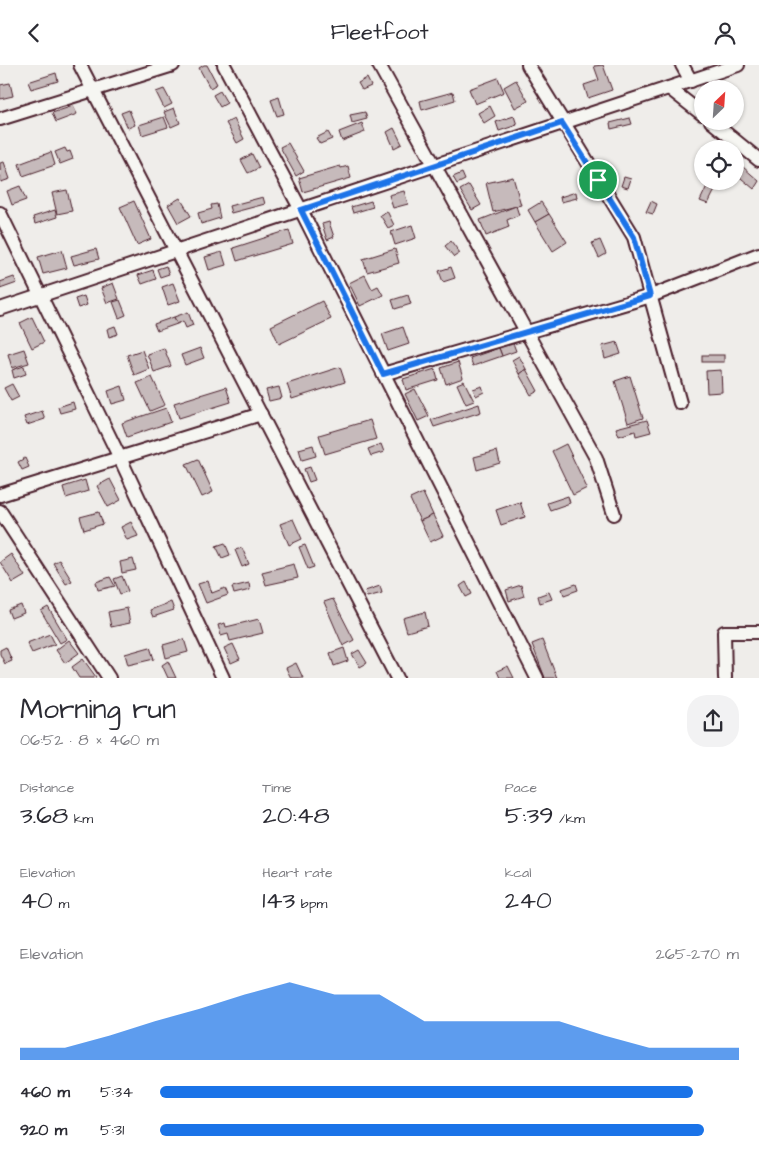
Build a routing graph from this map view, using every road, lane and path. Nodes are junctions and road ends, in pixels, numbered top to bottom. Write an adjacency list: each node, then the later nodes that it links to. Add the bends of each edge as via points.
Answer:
1 (80, 65): 10 (street)
2 (173, 65): 10 (street)
3 (224, 65): 17 (street)
4 (379, 65): 16 (street)
5 (528, 65): 13 (street)
6 (682, 65): 8 (street)
7 (738, 65): 8 (street)
8 (691, 81): 9 (street)
9 (669, 88): 11 (street); 13 (street)
10 (94, 90): 12 (street); 19 (street)
11 (694, 108)
12 (0, 119)
13 (562, 123): 16 (street); 22 (street, via 634,237)
14 (722, 130): 15 (street)
15 (759, 159)
16 (434, 165): 17 (street); 24 (street)
17 (301, 210): 19 (street); 25 (street)
18 (0, 213): 21 (street)
19 (177, 251): 21 (street); 27 (street)
20 (759, 254): 22 (street)
21 (42, 295): 23 (street); 28 (street)
22 (650, 296): 24 (street); 26 (street)
23 (0, 309)
24 (526, 332): 25 (street); 31 (street, via 596,458)
25 (383, 374): 36 (street)
26 (680, 403)
27 (261, 414): 28 (street); 35 (street)
28 (120, 458): 29 (street); 34 (street)
29 (0, 495)
30 (0, 511): 33 (street)
31 (614, 514)
32 (759, 632): 37 (street, via 724,631)
33 (109, 678)
34 (223, 678)
35 (397, 678)
36 (537, 678)
37 (725, 678)

